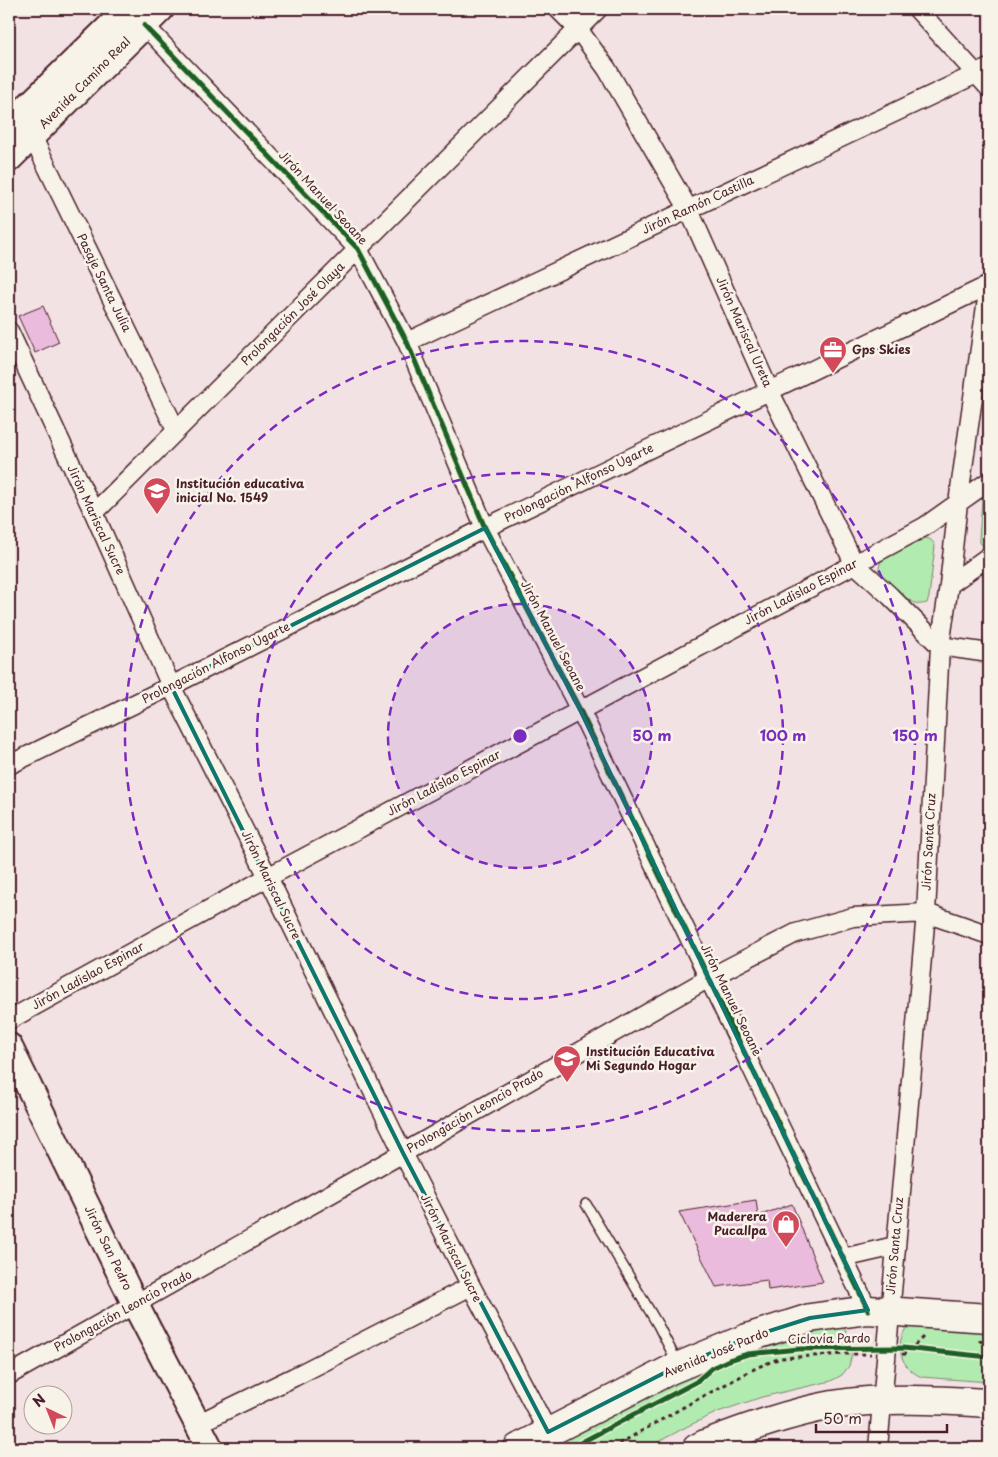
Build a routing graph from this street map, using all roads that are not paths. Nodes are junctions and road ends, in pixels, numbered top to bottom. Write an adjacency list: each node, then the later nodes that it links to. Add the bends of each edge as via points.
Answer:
1 (558, 9): 5 (street, Jirón Mariscal Ureta)
2 (598, 9): 5 (street, Prolongación José Olaya)
3 (917, 9): 6 (street)
4 (136, 12): 8 (main road, Avenida Camino Real); 9 (main road, Avenida Camino Real); 12 (street, Jirón Manuel Seoane)
5 (578, 29): 11 (street, Jirón Mariscal Ureta, via 607,69); 12 (street, Prolongación José Olaya)
6 (982, 71): 7 (street); 11 (street, Jirón Ramón Castilla)
7 (989, 88)
8 (9, 125)
9 (32, 136): 10 (main road, Avenida Camino Real); 17 (street, Pasaje Santa Julia)
10 (9, 159)
11 (689, 210): 15 (street, Jirón Ramón Castilla); 16 (street, Jirón Mariscal Ureta)
12 (358, 248): 15 (street, Jirón Manuel Seoane); 17 (street, Prolongación José Olaya)
13 (989, 285): 16 (street, Prolongación Alfonso Ugarte); 19 (street, Jirón Santa Cruz)
14 (9, 331): 20 (street, Jirón Mariscal Sucre)
15 (407, 342): 21 (street, Jirón Manuel Seoane)
16 (770, 390): 21 (street, Prolongación Alfonso Ugarte); 23 (street, Jirón Mariscal Ureta)
17 (176, 430): 20 (street, Prolongación José Olaya)
18 (989, 481): 19 (street, Jirón Ladislao Espinar)
19 (958, 503): 23 (street, Jirón Ladislao Espinar, via 924,526); 24 (street, Jirón Santa Cruz)
20 (94, 513): 27 (street, Jirón Mariscal Sucre)
21 (485, 528): 27 (street, Prolongación Alfonso Ugarte); 28 (street, Jirón Manuel Seoane)
22 (989, 556): 24 (street)
23 (854, 563): 25 (street, Jirón Mariscal Ureta); 28 (street, Jirón Ladislao Espinar)
24 (948, 585): 25 (street, Jirón Santa Cruz)
25 (940, 646): 26 (street); 31 (street, Jirón Santa Cruz)
26 (989, 653)
27 (171, 686): 29 (street, Prolongación Alfonso Ugarte); 30 (street, Jirón Mariscal Sucre)
28 (580, 710): 30 (street, Jirón Ladislao Espinar); 33 (street, Jirón Manuel Seoane)
29 (9, 765)
30 (268, 877): 34 (street, Jirón Ladislao Espinar); 36 (street, Jirón Mariscal Sucre)
31 (926, 913): 32 (street, Prolongación Leoncio Prado); 33 (street, Prolongación Leoncio Prado, via 853,917 796,934); 38 (street, Jirón Santa Cruz)
32 (989, 936)
33 (709, 978): 36 (street, Prolongación Leoncio Prado); 39 (street, Jirón Manuel Seoane)
34 (9, 1020)
35 (9, 1046): 41 (main road, Jirón San Pedro)
36 (403, 1153): 40 (street, Jirón Mariscal Sucre); 41 (street, Prolongación Leoncio Prado)
37 (586, 1204): 44 (lane)
38 (896, 1246): 39 (street); 42 (street, Jirón Santa Cruz)
39 (843, 1258): 42 (street, Jirón Manuel Seoane)
40 (471, 1286): 48 (street); 49 (street, Jirón Mariscal Sucre)
41 (135, 1304): 45 (street, Prolongación Leoncio Prado); 48 (main road, Jirón San Pedro)
42 (879, 1311): 43 (main road, Avenida José Pardo); 44 (main road, Avenida José Pardo, via 810,1318 748,1338); 46 (street, Jirón Santa Cruz, via 886,1351)
43 (981, 1328)
44 (679, 1366): 49 (main road, Avenida José Pardo)
45 (9, 1375)
46 (881, 1400): 47 (main road); 50 (main road, via 833,1405 773,1420); 53 (street, Jirón Santa Cruz)
47 (989, 1403)
48 (197, 1424): 51 (main road, Jirón San Pedro)
49 (548, 1432): 52 (main road, Avenida José Pardo)
50 (703, 1447)
51 (210, 1448)
52 (518, 1448)
53 (878, 1448)

